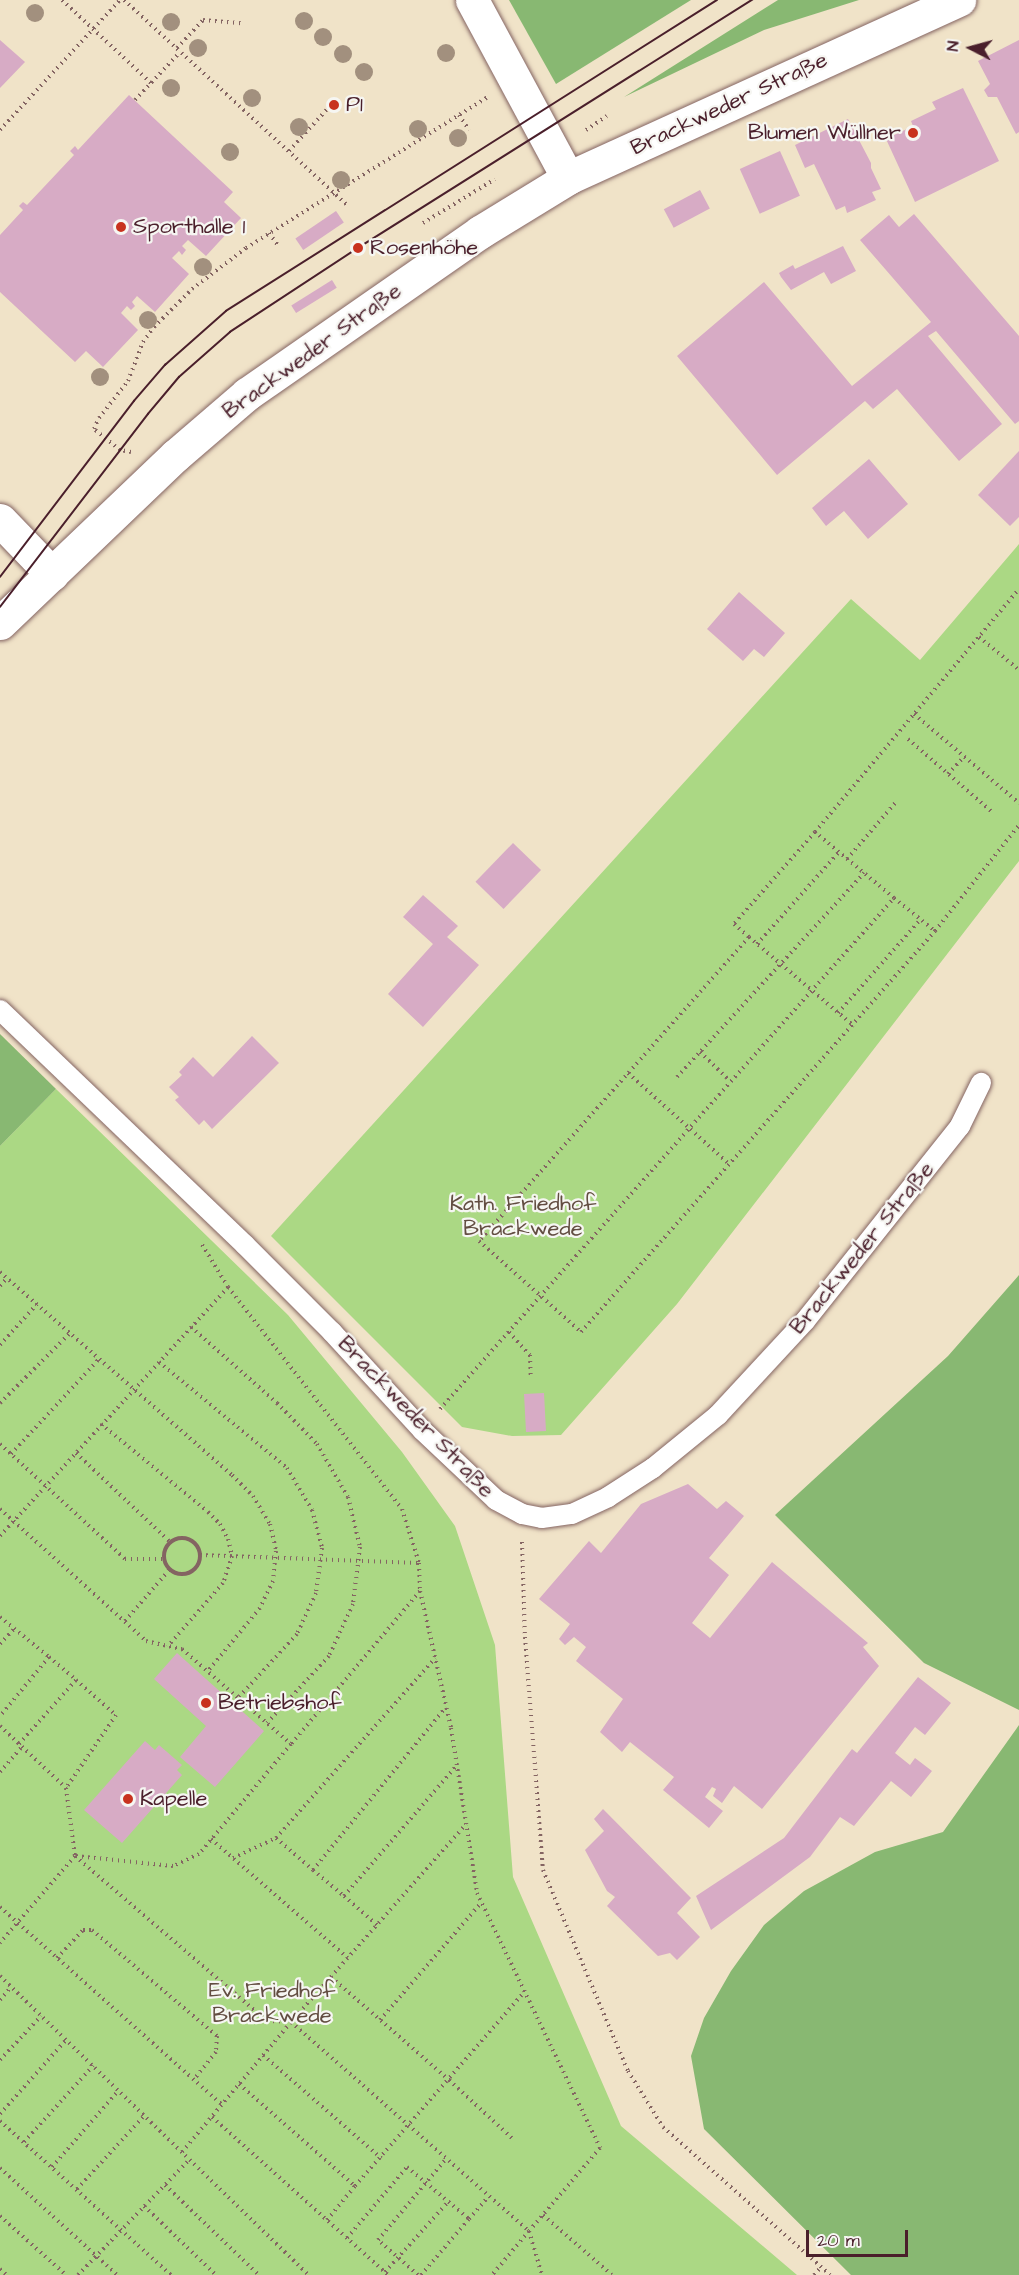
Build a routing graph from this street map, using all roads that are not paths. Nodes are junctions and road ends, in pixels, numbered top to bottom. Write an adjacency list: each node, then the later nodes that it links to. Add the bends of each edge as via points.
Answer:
1 (472, 0): 3 (street)
2 (959, 0): 3 (street, Brackweder Straße)
3 (568, 178): 5 (street, Brackweder Straße, via 480,232 247,393 176,454)
4 (0, 520): 5 (street)
5 (52, 574): 6 (street, Brackweder Straße)
6 (0, 623)
7 (0, 1010): 8 (lane, Brackweder Straße, via 245,1245 422,1430 496,1500 522,1514 542,1518 572,1514 608,1497 653,1468 718,1415 806,1321 960,1126)
8 (981, 1083)

